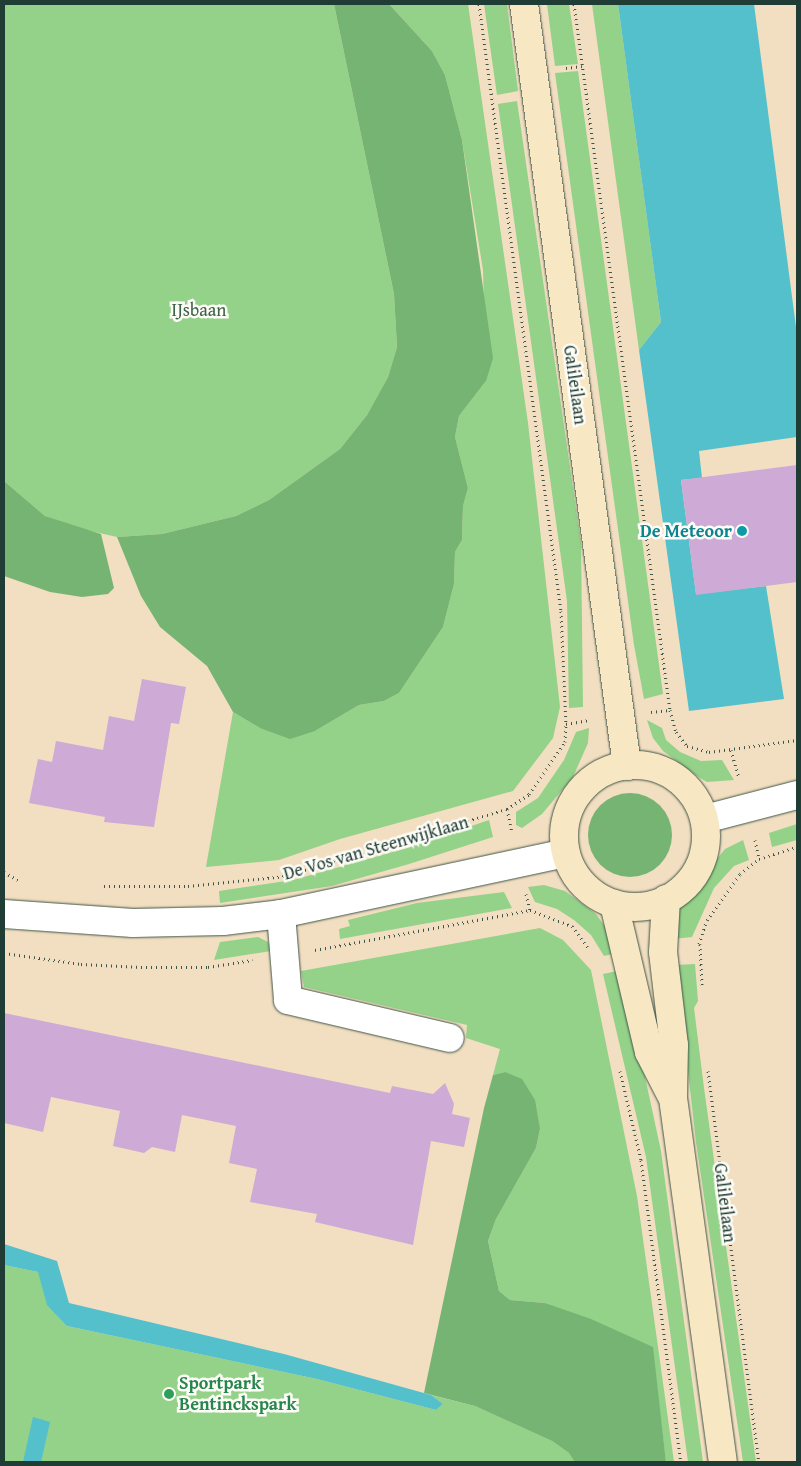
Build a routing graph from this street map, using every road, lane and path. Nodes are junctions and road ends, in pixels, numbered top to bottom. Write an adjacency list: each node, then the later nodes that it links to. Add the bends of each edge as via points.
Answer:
1 (479, 4): 6 (path, via 561,611)
2 (524, 4): 5 (main road, Galileilaan)
3 (574, 4): 4 (path)
4 (670, 710): 5 (path); 7 (path, via 676,732 687,746 709,752)
5 (619, 715): 6 (path); 8 (main road, Galileilaan)
6 (566, 724): 18 (path, De Vos van Steenwijklaan, via 565,742 529,794 507,809 286,876 188,886)
7 (797, 740)
8 (627, 766): 10 (main road, via 647,766 667,772 684,784 697,800); 12 (main road, via 608,771 590,781 577,796 567,820)
9 (797, 796): 10 (street)
10 (704, 819): 19 (main road, via 707,838 704,858 682,890)
11 (797, 847): 13 (path)
12 (566, 854): 20 (main road, via 574,873 588,889); 22 (street)
13 (759, 859)
14 (4, 872): 16 (path)
15 (4, 879): 16 (path)
16 (18, 880): 17 (path)
17 (27, 881)
18 (94, 886)
19 (666, 899): 20 (main road, via 644,905); 28 (main road, Galileilaan, via 663,952 674,1046)
20 (614, 904): 28 (main road, Galileilaan, via 649,1052)
21 (4, 914): 22 (street, via 133,923 223,921)
22 (281, 914): 25 (street, via 288,1000)
23 (700, 944): 24 (path)
24 (702, 990)
25 (450, 1038)
26 (619, 1065): 29 (path, via 641,1160)
27 (708, 1067): 31 (path, Galileilaan)
28 (673, 1098): 30 (main road, Galileilaan)
29 (681, 1462)
30 (723, 1462)
31 (759, 1462)

